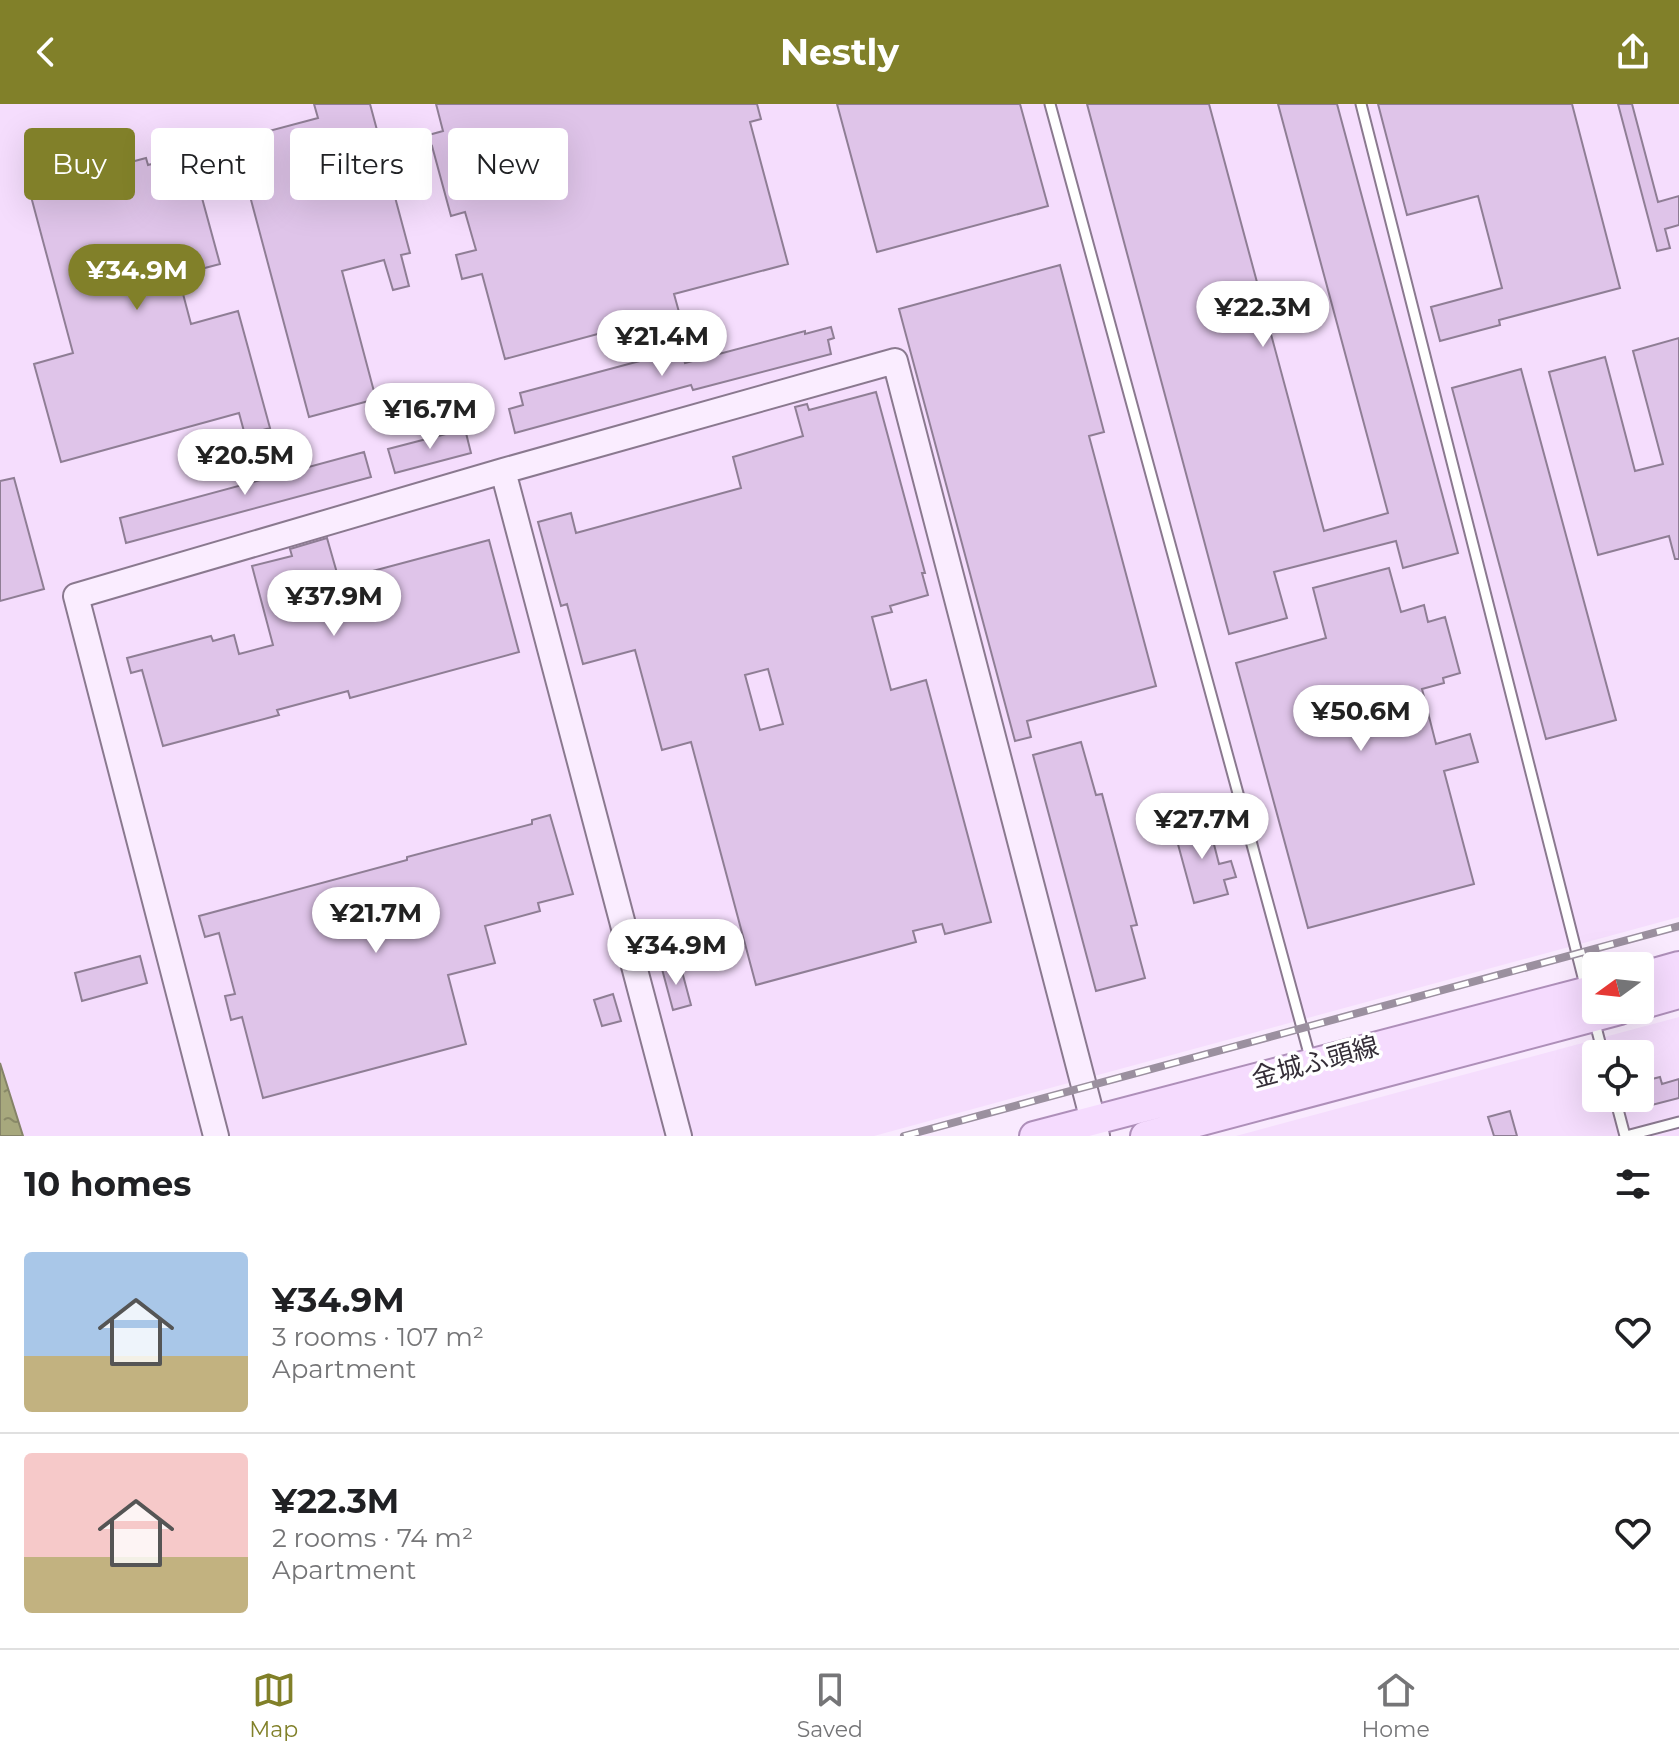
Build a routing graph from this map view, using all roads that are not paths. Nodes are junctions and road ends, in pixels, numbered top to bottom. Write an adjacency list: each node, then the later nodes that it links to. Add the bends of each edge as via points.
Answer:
1 (1050, 104): 11 (lane)
2 (1361, 104): 4 (lane)
3 (503, 471): 15 (street, via 895,361); 16 (street, via 76,596); 17 (street)
4 (1586, 952)
5 (1679, 966): 6 (main road)
6 (1654, 973)
7 (1679, 994): 8 (main road)
8 (1654, 1001)
9 (1582, 1006): 11 (main road, 金城ふ頭線)
10 (1582, 1007): 12 (main road, 金城ふ頭線)
11 (1312, 1063): 12 (lane); 15 (main road, 金城ふ頭線)
12 (1319, 1091): 19 (main road, 金城ふ頭線)
13 (1619, 1112): 20 (lane)
14 (1679, 1122): 20 (lane)
15 (1096, 1128): 18 (main road, 金城ふ頭線)
16 (216, 1136)
17 (679, 1136)
18 (1034, 1136)
19 (1145, 1136)
20 (1626, 1136)

